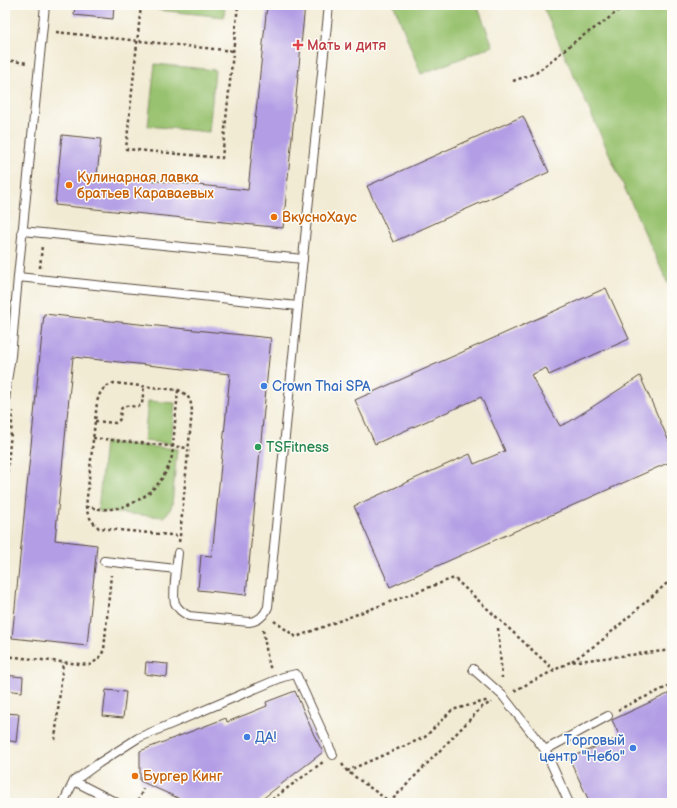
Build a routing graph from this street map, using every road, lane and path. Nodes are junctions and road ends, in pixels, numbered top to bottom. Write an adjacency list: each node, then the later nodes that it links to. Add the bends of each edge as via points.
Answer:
1 (45, 5): 12 (lane)
2 (141, 5): 7 (path)
3 (238, 5): 8 (path)
4 (329, 5): 14 (lane)
5 (625, 5): 11 (path, via 536,73)
6 (56, 32): 7 (path)
7 (137, 41): 8 (path); 8 (path, via 126,149 222,158)
8 (233, 51)
9 (5, 60): 10 (path)
10 (33, 63)
11 (513, 81)
12 (22, 231): 13 (lane); 15 (lane)
13 (43, 233): 14 (lane); 16 (path)
14 (303, 259): 17 (lane)
15 (18, 277): 16 (lane); 20 (lane)
16 (39, 280): 17 (lane)
17 (298, 306): 31 (lane, via 268,607)
18 (144, 386): 19 (path); 21 (path, via 114,383 103,388 99,393); 21 (path, via 142,404 138,407 124,406 118,422)
19 (178, 390): 23 (path); 24 (path, via 185,393 191,402)
20 (5, 402)
21 (95, 421): 22 (path)
22 (93, 438): 23 (path); 25 (path)
23 (173, 446): 24 (path); 25 (path, via 167,469 157,485 139,500 119,507)
24 (188, 448): 26 (path)
25 (86, 508): 26 (path, via 91,520 100,528)
26 (180, 536): 27 (path)
27 (178, 553): 29 (lane)
28 (108, 562): 29 (lane); 35 (path, via 104,650 101,656 89,665)
29 (176, 569): 31 (lane, via 174,597 178,607 189,616 249,622)
30 (672, 583): 37 (path, via 666,584 600,642)
31 (262, 617): 36 (path); 39 (path, via 296,637 454,578)
32 (498, 628): 41 (path)
33 (672, 650): 37 (path)
34 (5, 656): 35 (path)
35 (63, 662): 43 (path)
36 (268, 662)
37 (570, 662): 39 (path)
38 (474, 669): 41 (lane)
39 (554, 670): 41 (path)
40 (672, 685): 42 (path)
41 (503, 696): 44 (lane); 49 (path, via 482,707); 49 (path, via 452,710 425,737 347,771)
42 (608, 716): 44 (lane)
43 (55, 740)
44 (545, 750): 53 (lane)
45 (333, 755): 46 (lane, via 296,674 283,676 138,738); 52 (path)
46 (74, 781): 50 (lane); 51 (lane)
47 (143, 789): 48 (path)
48 (138, 801)
49 (390, 802)
50 (63, 803)
51 (117, 803)
52 (267, 803)
53 (569, 803)

